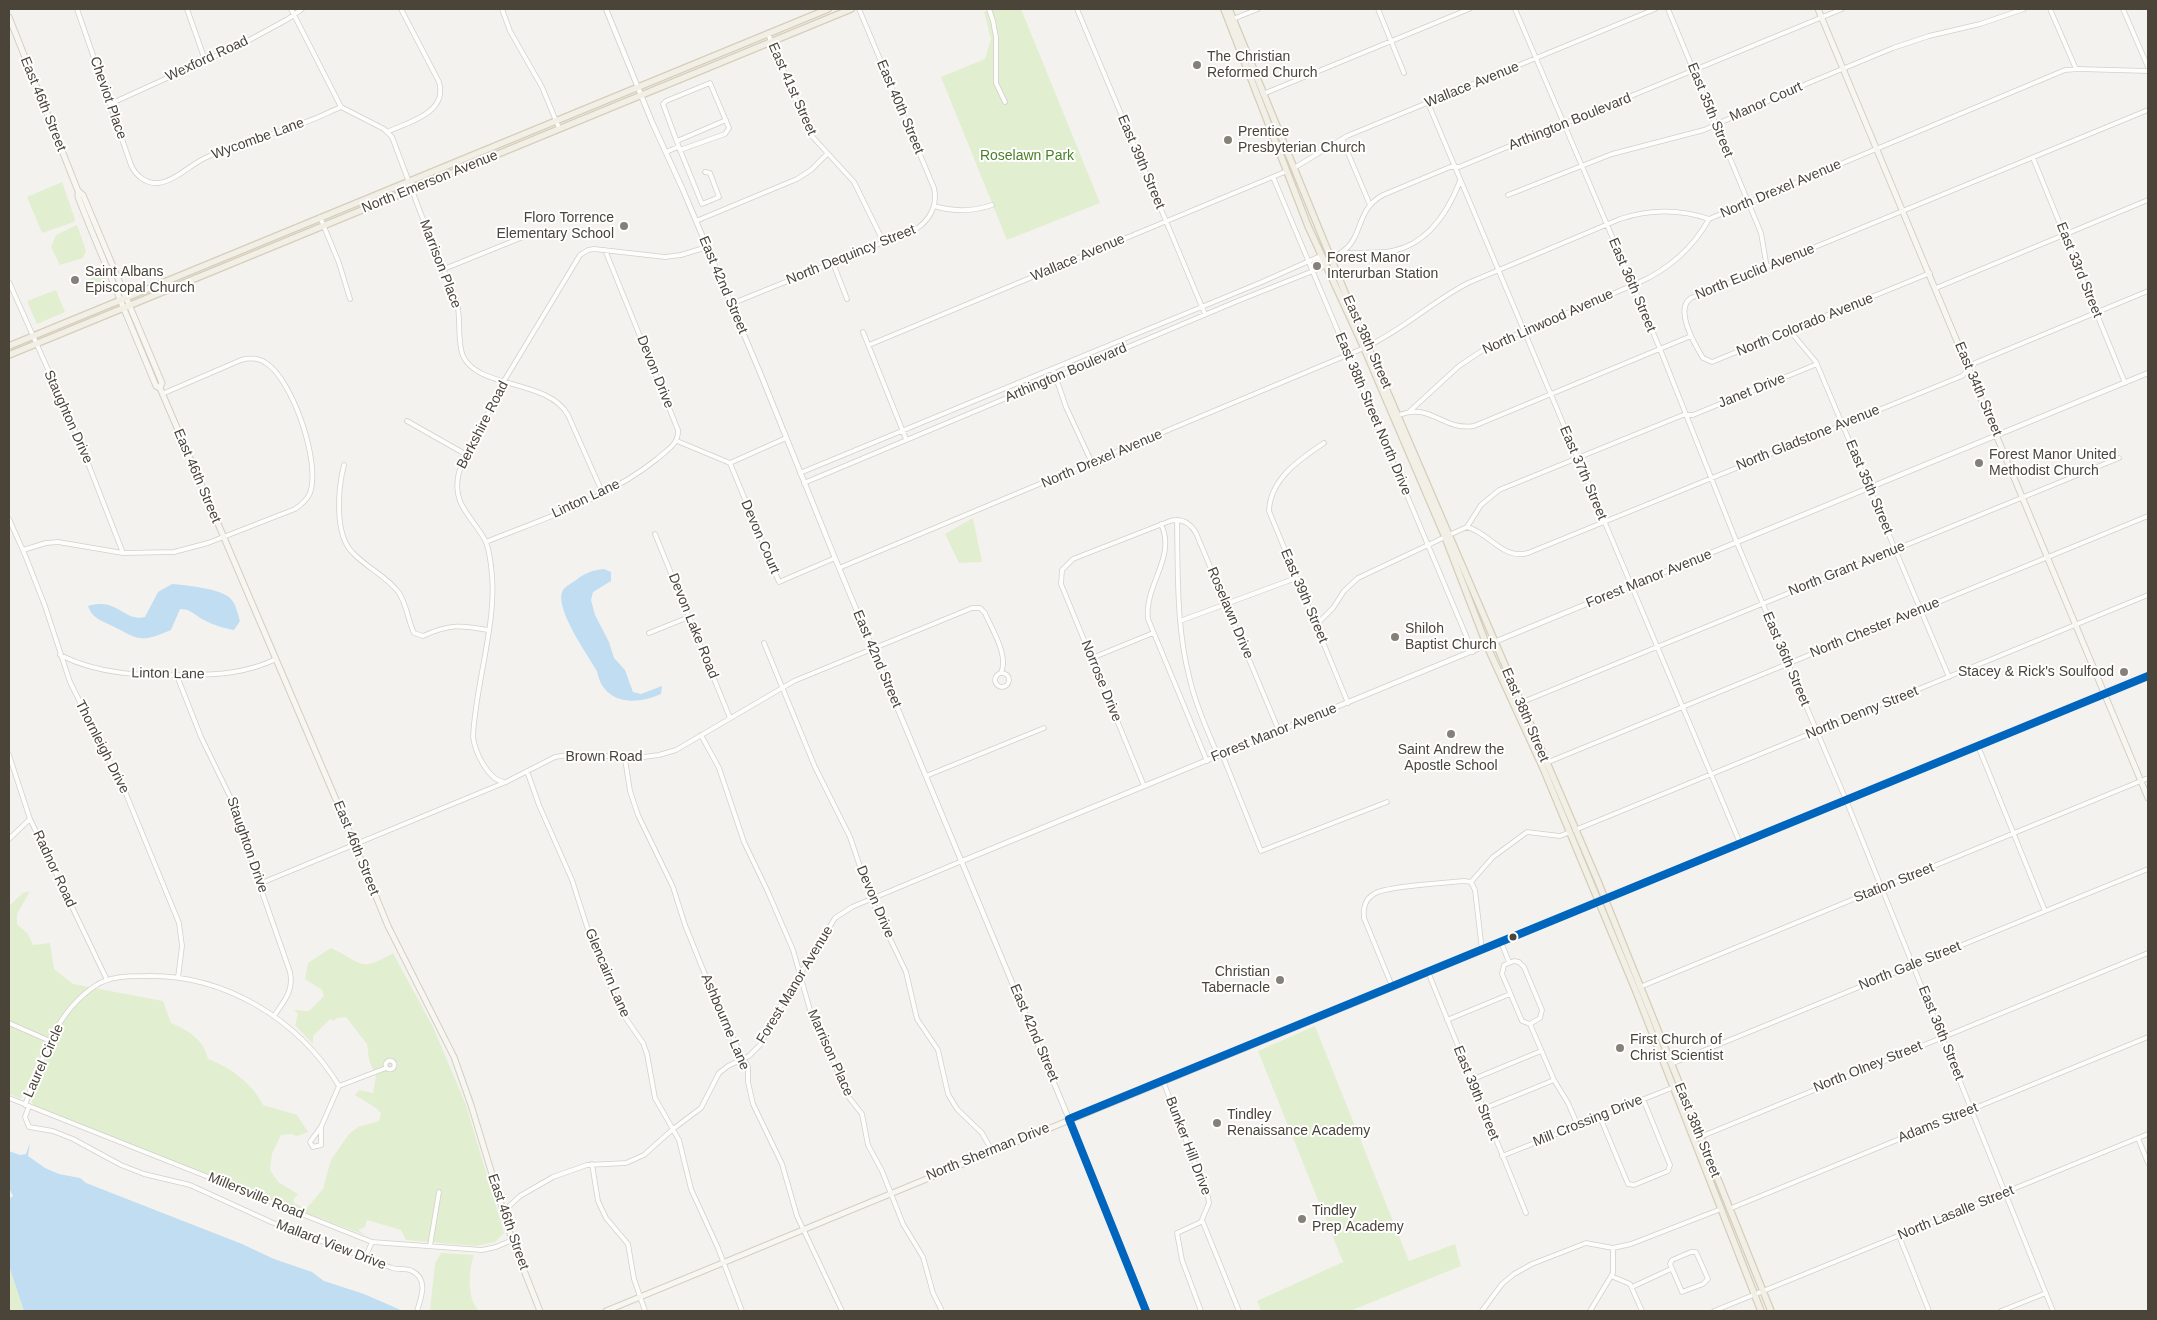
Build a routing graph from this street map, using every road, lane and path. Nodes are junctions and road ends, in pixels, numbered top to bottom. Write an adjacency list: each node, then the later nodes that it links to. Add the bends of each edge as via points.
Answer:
1 (77, 9): 46 (street, Cheviot Place)
2 (188, 9): 34 (street)
3 (291, 9): 26 (street)
4 (302, 9): 26 (street, Wexford Road)
5 (400, 9): 54 (street, via 439,82 440,95 431,112)
6 (502, 9): 49 (street)
7 (606, 9): 41 (street, East 42nd Street)
8 (828, 9): 30 (main road, North Emerson Avenue)
9 (851, 9): 31 (main road, North Emerson Avenue)
10 (860, 9): 77 (street, East 40th Street, via 933,186)
11 (989, 9): 44 (street, via 996,37 996,83)
12 (1077, 9): 82 (street, East 39th Street)
13 (1224, 9): 64 (main road, East 38th Street)
14 (1229, 9): 29 (main road, East 38th Street)
15 (1258, 9): 29 (street)
16 (1378, 9): 32 (street)
17 (1469, 9): 32 (street)
18 (1515, 9): 33 (street, East 36th Street)
19 (1655, 9): 33 (street, Wallace Avenue)
20 (1668, 9): 38 (street, East 35th Street)
21 (1818, 9): 27 (main road, East 34th Street)
22 (1842, 9): 27 (street, Arthington Boulevard)
23 (2024, 9): 36 (street, Manor Court, via 1905,44)
24 (2050, 9): 37 (street)
25 (2123, 9): 35 (street)
26 (294, 14): 34 (street, Wexford Road, via 246,42); 47 (street)
27 (1822, 17): 36 (main road, East 34th Street); 38 (street, Arthington Boulevard)
28 (9, 18): 71 (main road, East 46th Street)
29 (1233, 19): 42 (main road, East 38th Street)
30 (768, 34): 31 (street, East 41st Street); 41 (main road, North Emerson Avenue)
31 (771, 41): 43 (main road, North Emerson Avenue); 59 (street, East 41st Street, via 809,132)
32 (1391, 41): 40 (street); 42 (street)
33 (1536, 58): 45 (street, Wallace Avenue); 51 (street, East 36th Street)
34 (205, 60): 46 (street, Wexford Road)
35 (2148, 67)
36 (1844, 69): 52 (street, Manor Court); 57 (main road, East 34th Street)
37 (2076, 69): 39 (street, North Drexel Avenue); 57 (street, North Drexel Avenue, via 2065,70)
38 (1693, 71): 51 (street, Arthington Boulevard); 52 (street, East 35th Street)
39 (2148, 72)
40 (1404, 73)
41 (637, 87): 43 (street, East 42nd Street); 49 (main road, North Emerson Avenue)
42 (1263, 94): 62 (main road, East 38th Street)
43 (641, 95): 53 (main road, North Emerson Avenue); 58 (street, East 42nd Street)
44 (1005, 102)
45 (1428, 103): 55 (street, Wallace Avenue); 63 (street, East 37th Street)
46 (110, 104): 67 (street, Cheviot Place, via 132,167 138,176)
47 (342, 107): 54 (street); 67 (street, Wycombe Lane, via 303,124 229,148 163,182)
48 (2148, 110): 60 (street, North Euclid Avenue)
49 (556, 120): 53 (street); 68 (main road, North Emerson Avenue)
50 (726, 120): 56 (street); 56 (street, via 729,128 726,134); 56 (street, via 710,83 666,101 663,106)
51 (1564, 124): 61 (street, East 36th Street); 63 (street, Arthington Boulevard)
52 (1716, 125): 61 (street, Manor Court); 74 (street, East 35th Street)
53 (560, 128): 70 (main road, North Emerson Avenue)
54 (387, 132): 68 (street, Marrison Place)
55 (1342, 139): 62 (street, Wallace Avenue); 76 (street)
56 (679, 146): 58 (street); 65 (street, via 702,204 719,197 710,173)
57 (1877, 148): 74 (street, North Drexel Avenue); 78 (main road, East 34th Street)
58 (666, 152): 81 (street, East 42nd Street)
59 (827, 154): 81 (street, via 797,179); 87 (street, East 41st Street, via 854,182)
60 (2033, 158): 78 (street, North Euclid Avenue); 85 (street, East 33rd Street)
61 (1581, 165): 72 (street, Manor Court); 83 (street, East 36th Street)
62 (1294, 168): 91 (main road, East 38th Street)
63 (1454, 168): 69 (street, East 37th Street); 76 (street, Arthington Boulevard, via 1383,195)
64 (1287, 170): 66 (street, Wallace Avenue); 91 (main road, East 38th Street, via 1312,234)
65 (705, 172)
66 (1273, 177): 82 (street, Wallace Avenue); 92 (street, East 38th Street North Drive)
67 (148, 181)
68 (409, 181): 70 (street, Marrison Place); 79 (main road, North Emerson Avenue)
69 (1460, 181): 90 (street, via 1443,215 1420,239 1392,251); 96 (street, East 37th Street)
70 (412, 189): 84 (main road, North Emerson Avenue); 95 (street, Marrison Place)
71 (78, 191): 103 (main road, East 46th Street, via 85,200); 106 (main road, East 46th Street)
72 (1508, 195)
73 (2148, 200): 85 (street)
74 (1749, 202): 80 (street, North Drexel Avenue); 94 (street, East 35th Street, via 1763,238)
75 (992, 205): 77 (street, via 960,211)
76 (1370, 205): 90 (street, Arthington Boulevard, via 1362,215 1353,240)
77 (934, 206): 87 (street, North Dequincy Street, via 918,228)
78 (1904, 212): 94 (street, North Euclid Avenue); 98 (main road, East 34th Street)
79 (320, 217): 84 (street); 103 (main road, North Emerson Avenue)
80 (1709, 219): 83 (street, North Drexel Avenue, via 1689,213 1662,211 1637,214); 100 (street, North Linwood Avenue, via 1678,258 1658,273)
81 (696, 221): 88 (street, East 42nd Street)
82 (1166, 221): 109 (street, East 39th Street); 119 (street, Wallace Avenue)
83 (1607, 224): 96 (street, North Drexel Avenue); 100 (street, East 36th Street)
84 (323, 226): 104 (street); 108 (main road, North Emerson Avenue)
85 (2065, 235): 101 (street); 111 (street, East 33rd Street)
86 (523, 237): 95 (street)
87 (884, 242): 93 (street, North Dequincy Street)
88 (707, 247): 89 (street, Berkshire Road, via 669,257); 107 (street, East 42nd Street)
89 (605, 250): 130 (street, Berkshire Road, via 590,250 577,258); 143 (street, Devon Drive, via 678,430)
90 (1341, 252): 91 (street, Arthington Boulevard)
91 (1326, 260): 92 (street, Arthington Boulevard, via 1318,257); 97 (street, Arthington Boulevard, via 1322,267); 121 (main road, East 38th Street)
92 (1308, 261): 97 (street, East 38th Street North Drive); 109 (street, Arthington Boulevard)
93 (833, 263): 105 (street); 107 (street, North Dequincy Street)
94 (1767, 268): 117 (street, North Euclid Avenue, via 1688,300 1684,311)
95 (444, 269): 130 (street, Marrison Place, via 459,308 464,356 475,369)
96 (1498, 270): 113 (street, East 37th Street); 121 (street, North Drexel Avenue, via 1448,293 1397,330)
97 (1312, 271): 112 (street, Arthington Boulevard); 124 (street, East 38th Street North Drive)
98 (1930, 273): 101 (main road, East 34th Street); 114 (street, North Colorado Avenue)
99 (9, 282): 116 (street, Staughton Drive)
100 (1632, 285): 113 (street, North Linwood Avenue); 122 (street, East 36th Street)
101 (1936, 288): 127 (main road, East 34th Street)
102 (2148, 291): 111 (street, North Gladstone Avenue)
103 (127, 297): 106 (main road, North Emerson Avenue); 108 (main road, East 46th Street)
104 (350, 298)
105 (847, 299)
106 (120, 300): 110 (main road, East 46th Street); 116 (main road, North Emerson Avenue)
107 (731, 304): 141 (street, East 42nd Street)
108 (130, 305): 110 (main road, North Emerson Avenue); 132 (main road, East 46th Street, via 162,384)
109 (1202, 306): 112 (street, East 39th Street); 126 (street, Arthington Boulevard)
110 (123, 308): 118 (main road, North Emerson Avenue); 132 (main road, East 46th Street)
111 (2096, 312): 127 (street, North Gladstone Avenue, via 1976,362); 131 (street, East 33rd Street)
112 (1206, 314): 129 (street, Arthington Boulevard)
113 (1523, 330): 133 (street, East 37th Street); 134 (street, North Linwood Avenue, via 1471,357)
114 (1790, 331): 117 (street, North Colorado Avenue, via 1710,362 1703,358); 125 (street, East 35th Street)
115 (863, 332): 119 (street)
116 (32, 336): 118 (street, Staughton Drive); 120 (main road, North Emerson Avenue)
117 (1691, 336): 122 (street)
118 (35, 344): 123 (main road, North Emerson Avenue); 171 (street, Staughton Drive, via 75,430)
119 (869, 345): 139 (street)
120 (9, 346)
121 (1366, 347): 124 (street, North Drexel Avenue); 135 (main road, East 38th Street); 164 (main road, East 38th Street)
122 (1660, 349): 133 (street); 136 (street, East 36th Street)
123 (9, 355)
124 (1348, 356): 149 (street, North Drexel Avenue); 168 (street, East 38th Street North Drive)
125 (1816, 364): 136 (street, Janet Drive); 138 (street, East 35th Street)
126 (1053, 369): 129 (street); 139 (street, Arthington Boulevard)
127 (1970, 369): 138 (street, North Gladstone Avenue, via 1962,376); 140 (main road, East 34th Street)
128 (2148, 373): 131 (street, Forest Manor Avenue)
129 (1056, 377): 142 (street, Arthington Boulevard); 149 (street)
130 (504, 381): 145 (street, Berkshire Road); 155 (street, Marrison Place, via 550,396 564,407)
131 (2125, 383): 140 (street, Forest Manor Avenue)
132 (161, 391): 165 (main road, East 46th Street); 165 (street, via 251,359 273,369 296,405 309,450 312,484 308,496 294,509)
133 (1550, 394): 134 (street, via 1468,427 1452,425 1427,413); 146 (street, East 37th Street)
134 (1410, 411): 135 (street)
135 (1399, 415): 164 (main road, East 38th Street)
136 (1687, 415): 146 (street); 152 (street, East 36th Street)
137 (407, 421): 145 (street)
138 (1842, 424): 152 (street, North Gladstone Avenue); 154 (street, East 35th Street)
139 (902, 431): 142 (street); 151 (street, Arthington Boulevard)
140 (1998, 435): 154 (street, Forest Manor Avenue); 156 (main road, East 34th Street)
141 (786, 438): 148 (street); 151 (street, East 42nd Street)
142 (906, 439): 153 (street, Arthington Boulevard)
143 (676, 441): 148 (street); 155 (street, Linton Lane, via 640,471)
144 (1324, 443): 175 (street, East 39th Street, via 1294,464 1275,489 1270,504 1270,516)
145 (467, 454): 166 (street, Berkshire Road, via 459,472 457,493 464,511)
146 (1577, 458): 160 (street, East 37th Street); 162 (street, via 1494,493 1481,505)
147 (2119, 458): 156 (street, North Grant Avenue)
148 (730, 463): 173 (street, Devon Court, via 779,582)
149 (1092, 463): 174 (street, North Drexel Avenue)
150 (344, 465): 185 (street, via 339,482 344,541 352,553 400,594 414,633 423,636 454,625)
151 (800, 472): 153 (street, East 42nd Street)
152 (1713, 477): 160 (street, North Gladstone Avenue); 167 (street, East 36th Street)
153 (804, 483): 173 (street, East 42nd Street)
154 (1869, 489): 167 (street, Forest Manor Avenue); 169 (street, East 35th Street)
155 (603, 494): 166 (street, Linton Lane)
156 (2023, 497): 169 (street, North Grant Avenue); 172 (main road, East 34th Street)
157 (2148, 516): 172 (street, North Chester Avenue)
158 (9, 519): 170 (street, Thornleigh Drive)
159 (1177, 520): 161 (street); 178 (street, Roselawn Drive, via 1194,529); 182 (street)
160 (1604, 522): 162 (street, North Gladstone Avenue, via 1520,555 1505,552 1482,533); 176 (street, East 37th Street)
161 (1161, 524): 187 (street, via 1166,547 1164,560 1148,600 1148,619); 195 (street, Norrose Drive, via 1064,566 1061,585)
162 (1467, 527): 164 (street)
163 (655, 534): 181 (street, Devon Lake Road)
164 (1447, 536): 168 (street); 189 (main road, East 38th Street); 190 (main road, East 38th Street)
165 (224, 537): 171 (street, via 174,552); 196 (main road, East 46th Street)
166 (486, 542): 185 (street, Berkshire Road, via 492,582)
167 (1737, 543): 176 (street, Forest Manor Avenue); 179 (street, East 36th Street)
168 (1428, 544): 183 (street, via 1356,579); 193 (street, East 38th Street North Drive)
169 (1895, 549): 179 (street, North Grant Avenue); 180 (street, East 35th Street)
170 (23, 550): 171 (street, via 58,542); 194 (street, Thornleigh Drive)
171 (123, 553)
172 (2048, 557): 180 (street, North Chester Avenue); 184 (main road, East 34th Street)
173 (835, 558): 174 (street, East 42nd Street)
174 (839, 568): 192 (street, East 42nd Street)
175 (1296, 578): 178 (street); 183 (street, East 39th Street)
176 (1631, 586): 189 (street, Forest Manor Avenue); 191 (street, East 37th Street)
177 (2148, 595): 184 (street, North Denny Street)
178 (1226, 603): 182 (street); 209 (street, Roselawn Drive)
179 (1762, 604): 191 (street, North Grant Avenue); 197 (street, East 36th Street)
180 (1921, 610): 197 (street, North Chester Avenue); 201 (street, East 35th Street)
181 (689, 616): 186 (street); 207 (street, Devon Lake Road)
182 (1180, 621): 214 (street, via 1194,698)
183 (1316, 625): 204 (street, East 39th Street)
184 (2077, 625): 201 (street, North Denny Street); 203 (main road, East 34th Street)
185 (488, 630): 223 (street, Berkshire Road, via 473,737 476,749 492,776)
186 (649, 633)
187 (1153, 633): 195 (street); 216 (street)
188 (764, 643): 202 (street, Devon Drive)
189 (1494, 643): 190 (street, Forest Manor Avenue); 205 (main road, East 38th Street)
190 (1487, 646): 193 (street, Forest Manor Avenue); 229 (main road, East 38th Street)
191 (1656, 647): 205 (street, North Grant Avenue); 206 (street, East 37th Street)
192 (873, 649): 198 (street, Brown Road, via 970,608 978,608 985,613 1002,655 1004,665); 202 (street, Brown Road); 220 (street, East 42nd Street)
193 (1473, 652): 204 (street, Forest Manor Avenue)
194 (60, 655): 199 (street, Linton Lane, via 114,673); 249 (street, Thornleigh Drive, via 76,698 126,794 179,923 182,946)
195 (1092, 658): 224 (street, Norrose Drive)
196 (276, 659): 199 (street, Linton Lane, via 234,673); 233 (main road, East 46th Street)
197 (1788, 664): 206 (street, North Chester Avenue); 210 (street, East 36th Street)
198 (1001, 673)
199 (177, 676): 237 (street, Staughton Drive, via 201,737 234,806)
200 (2148, 676): 203 (main road, North Sherman Drive)
201 (1949, 677): 210 (street, North Denny Street)
202 (783, 687): 207 (street, Brown Road); 239 (street, Devon Drive, via 815,767 850,837)
203 (2106, 693): 212 (main road, North Sherman Drive); 222 (main road, East 34th Street)
204 (1348, 703): 209 (street, Forest Manor Avenue)
205 (1520, 703): 217 (main road, East 38th Street)
206 (1682, 707): 217 (street, North Chester Avenue); 219 (street, East 37th Street)
207 (730, 718): 211 (street, Brown Road)
208 (1044, 728): 220 (street)
209 (1279, 731): 214 (street, Forest Manor Avenue)
210 (1817, 731): 219 (street, North Denny Street); 226 (street, East 36th Street)
211 (701, 735): 215 (street, Brown Road, via 682,748 667,753); 248 (street, Marrison Place, via 719,768 737,824 773,902)
212 (1978, 746): 226 (main road, North Sherman Drive); 230 (street)
213 (9, 755): 228 (street, Radnor Road)
214 (1220, 755): 216 (street, Forest Manor Avenue); 227 (street, via 1261,851)
215 (625, 759): 218 (street, Brown Road, via 568,754); 262 (street, Ashbourne Lane, via 638,816 673,887 692,943)
216 (1207, 761): 224 (street, Forest Manor Avenue)
217 (1546, 763): 229 (main road, East 38th Street)
218 (527, 771): 223 (street, Brown Road); 279 (street, Glencairn Lane, via 620,1010 643,1043 657,1102)
219 (1711, 775): 229 (street, North Denny Street); 232 (street, East 37th Street)
220 (926, 776): 234 (street, East 42nd Street)
221 (2148, 778): 222 (street, Station Street)
222 (2142, 781): 225 (main road, East 34th Street); 230 (street, Station Street)
223 (504, 782): 233 (street, Brown Road)
224 (1144, 786): 234 (street, Forest Manor Avenue)
225 (2148, 798)
226 (1846, 800): 232 (main road, North Sherman Drive); 238 (street, East 36th Street)
227 (1387, 802)
228 (30, 819): 231 (street); 250 (street, Radnor Road)
229 (1572, 831): 236 (street, North Denny Street, via 1560,836 1527,832 1493,857); 240 (main road, East 38th Street)
230 (2014, 834): 238 (street, Station Street); 241 (street)
231 (9, 839)
232 (1740, 843): 240 (main road, North Sherman Drive)
233 (355, 845): 237 (street, Brown Road); 292 (main road, East 46th Street, via 388,926 454,1057 472,1105)
234 (962, 861): 239 (street, Forest Manor Avenue); 276 (street, East 42nd Street)
235 (2148, 869): 241 (street, North Gale Street)
236 (1471, 882): 243 (street, via 1475,890); 251 (street, via 1380,891 1369,897 1364,907 1364,918)
237 (259, 884): 254 (street, Staughton Drive, via 292,981 288,996)
238 (1882, 888): 246 (street, East 36th Street); 252 (street, Station Street)
239 (871, 899): 248 (street, Forest Manor Avenue, via 835,918); 283 (street, Devon Drive, via 909,982 916,1019 938,1050 951,1100 980,1130)
240 (1601, 900): 242 (main road, North Sherman Drive); 252 (main road, East 38th Street); 269 (main road, East 38th Street)
241 (2045, 910): 246 (street, North Gale Street)
242 (1501, 942): 243 (main road, North Sherman Drive); 245 (street)
243 (1482, 950): 247 (main road, North Sherman Drive)
244 (2148, 953): 258 (street, North Olney Street)
245 (1509, 962): 253 (street, via 1504,965 1502,974); 257 (street, via 1522,964 1542,1010 1540,1018)
246 (1913, 965): 258 (street, East 36th Street); 263 (street, North Gale Street)
247 (1428, 972): 251 (main road, North Sherman Drive); 255 (street, East 39th Street)
248 (800, 975): 262 (street, Forest Manor Avenue, via 761,1044); 289 (street, Marrison Place, via 812,1017 824,1037 847,1095 862,1114 868,1145)
249 (178, 978): 250 (street, Laurel Circle, via 140,976); 254 (street, Laurel Circle, via 222,990)
250 (107, 980): 260 (street, Laurel Circle, via 94,986 75,1003)
251 (1392, 986): 265 (main road, North Sherman Drive)
252 (1640, 987): 263 (main road, East 38th Street)
253 (1510, 994): 255 (street); 257 (street, via 1522,1021)
254 (274, 1016): 268 (street, Laurel Circle, via 310,1048)
255 (1447, 1020): 266 (street, East 39th Street)
256 (9, 1023): 260 (street)
257 (1530, 1024): 261 (street)
258 (1942, 1037): 274 (street, East 36th Street); 281 (street, North Olney Street)
259 (2148, 1037): 274 (street, Adams Street)
260 (50, 1041): 272 (street, Laurel Circle)
261 (1541, 1051): 266 (street); 267 (street)
262 (743, 1059): 279 (street, Forest Manor Avenue, via 719,1073 701,1108); 295 (street, Ashbourne Lane, via 748,1067 753,1104 778,1154 794,1208)
263 (1671, 1064): 281 (main road, East 38th Street)
264 (386, 1068): 268 (street)
265 (1163, 1080): 276 (main road, North Sherman Drive); 294 (street, Bunker Hill Drive, via 1208,1197)
266 (1471, 1080): 273 (street, East 39th Street)
267 (1554, 1080): 273 (street); 277 (street)
268 (339, 1086): 278 (street)
269 (1675, 1086): 271 (street, Mill Crossing Drive); 290 (main road, East 38th Street)
270 (9, 1098): 272 (street, Millersville Road)
271 (1643, 1099): 275 (street, Mill Crossing Drive); 275 (street, via 1670,1165 1668,1171 1629,1185)
272 (27, 1106): 298 (street, Millersville Road); 301 (street, Mallard View Drive, via 25,1117 29,1127 53,1131 128,1168 190,1185 271,1222)
273 (1483, 1109): 284 (street, East 39th Street)
274 (1972, 1109): 288 (street, East 36th Street); 291 (street, Adams Street)
275 (1600, 1117): 277 (street, Mill Crossing Drive)
276 (1069, 1119): 283 (main road, North Sherman Drive); 317 (street, East 42nd Street)
277 (1578, 1126): 284 (street, Mill Crossing Drive)
278 (321, 1127): 278 (street, via 310,1140 313,1147 322,1145)
279 (673, 1129): 286 (street, Forest Manor Avenue, via 638,1159 626,1163); 302 (street, Glencairn Lane, via 693,1194)
280 (2148, 1134): 282 (street, North Lasalle Street)
281 (1700, 1137): 291 (main road, East 38th Street)
282 (2138, 1138): 285 (street); 288 (street, North Lasalle Street)
283 (992, 1151): 289 (main road, North Sherman Drive)
284 (1502, 1156): 293 (street, East 39th Street)
285 (2148, 1163)
286 (592, 1164): 292 (street, Forest Manor Avenue, via 546,1180 518,1197); 309 (street, via 598,1201 606,1218 628,1244)
287 (439, 1192): 299 (street)
288 (2005, 1192): 296 (street, North Lasalle Street); 307 (street, East 36th Street)
289 (891, 1193): 295 (main road, North Sherman Drive); 316 (street, Marrison Place, via 903,1224 923,1257)
290 (1721, 1208): 300 (street, via 1641,1241); 308 (main road, East 38th Street)
291 (1728, 1209): 306 (main road, East 38th Street)
292 (503, 1212): 297 (main road, East 46th Street)
293 (1526, 1213)
294 (1202, 1220): 318 (street, via 1177,1233 1182,1260); 319 (street)
295 (804, 1229): 302 (main road, North Sherman Drive); 315 (street, Ashbourne Lane)
296 (1899, 1236): 306 (street, North Lasalle Street); 326 (street)
297 (512, 1240): 299 (street, Millersville Road, via 482,1250); 311 (main road, East 46th Street)
298 (372, 1242): 299 (street, Millersville Road); 301 (street)
299 (430, 1246)
300 (1613, 1248): 304 (street); 320 (street, via 1586,1243 1523,1269 1507,1279)
301 (365, 1258): 310 (street, Mallard View Drive, via 394,1269 411,1270 418,1277 423,1289)
302 (724, 1262): 309 (main road, North Sherman Drive); 314 (street, Glencairn Lane)
303 (1671, 1269): 303 (street, via 1682,1292 1708,1279 1696,1252 1672,1260); 305 (street)
304 (1611, 1276): 305 (street); 321 (street)
305 (1632, 1287): 322 (street)
306 (1763, 1292): 308 (street, North Lasalle Street); 325 (main road, East 38th Street)
307 (2046, 1293): 327 (street); 328 (street, East 36th Street)
308 (1753, 1295): 323 (street, North Lasalle Street); 324 (main road, East 38th Street)
309 (640, 1297): 312 (main road, North Sherman Drive); 313 (street)
310 (417, 1311)
311 (540, 1311)
312 (606, 1311)
313 (645, 1311)
314 (742, 1311)
315 (842, 1311)
316 (942, 1311)
317 (1146, 1311)
318 (1201, 1311)
319 (1239, 1311)
320 (1482, 1311)
321 (1590, 1311)
322 (1642, 1311)
323 (1714, 1311)
324 (1761, 1311)
325 (1771, 1311)
326 (1929, 1311)
327 (2001, 1311)
328 (2053, 1311)

